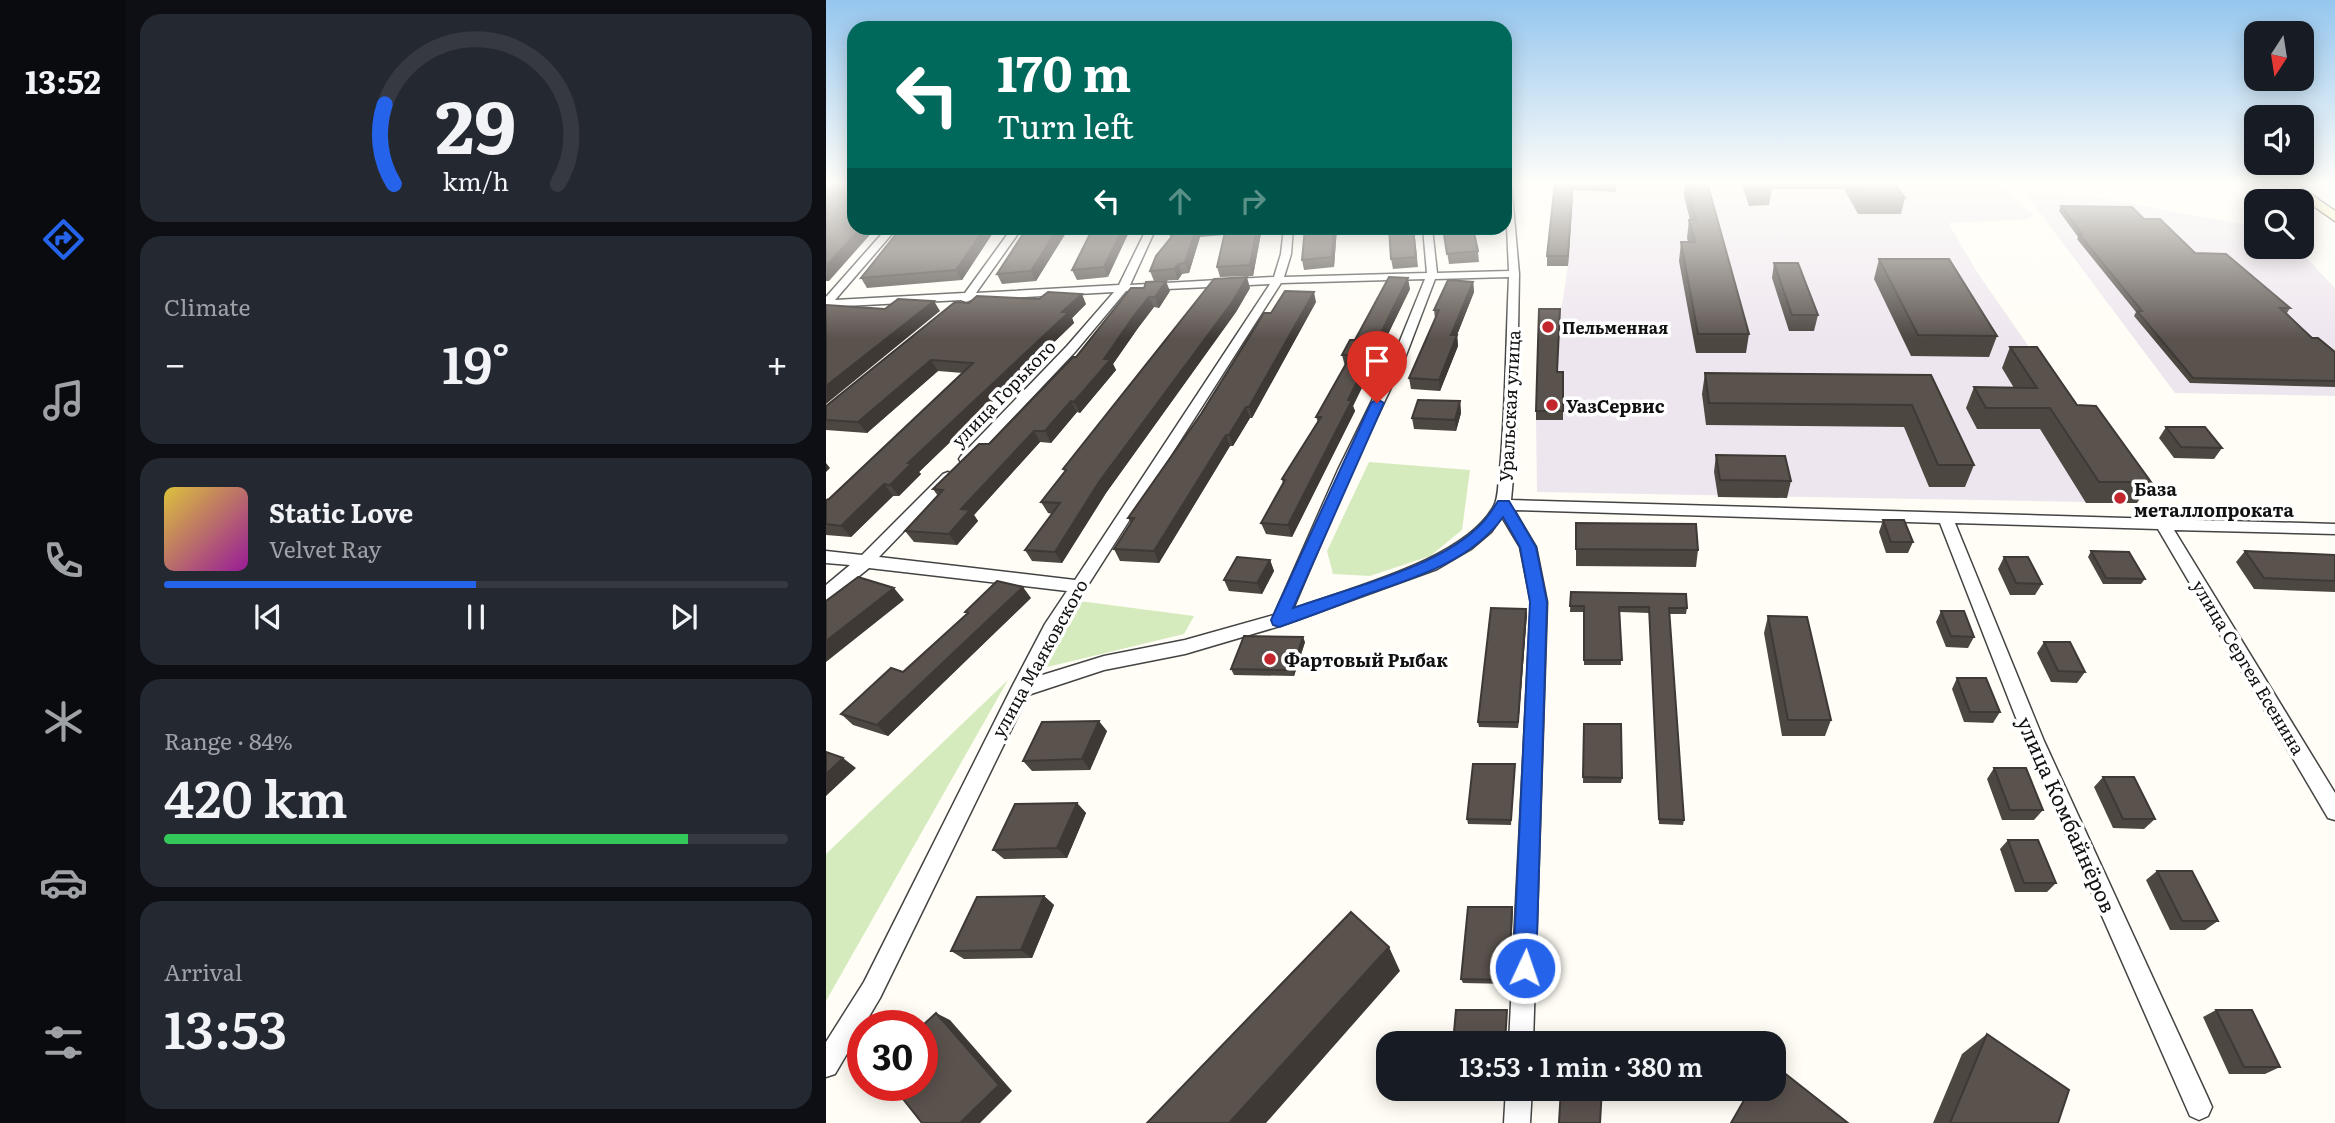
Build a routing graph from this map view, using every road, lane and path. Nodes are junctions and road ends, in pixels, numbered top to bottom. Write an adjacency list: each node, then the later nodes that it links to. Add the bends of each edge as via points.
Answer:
1 (886, 235): 12 (street)
2 (1012, 235): 11 (street)
3 (1148, 235): 10 (street, улица Горького)
4 (1287, 235): 9 (street, улица Маяковского)
5 (1428, 235): 7 (street)
6 (1511, 235): 8 (street, Уральская улица)
7 (1432, 274): 8 (street); 9 (street); 22 (street, via 1399,358)
8 (1514, 274): 14 (street, Уральская улица)
9 (1278, 280): 10 (street); 20 (street, улица Маяковского)
10 (1124, 287): 11 (street); 19 (street, улица Горького, via 1072,349)
11 (971, 295): 12 (street); 13 (street)
12 (826, 304)
13 (950, 312)
14 (1503, 505): 15 (street); 22 (street, via 1466,545 1431,565); 25 (street, Уральская улица, via 1528,547 1539,602)
15 (1946, 518): 16 (street); 28 (street, улица Комбайнёров, via 2052,780)
16 (2163, 524): 17 (street); 24 (street, улица Сергея Есенина)
17 (2335, 529)
18 (826, 557): 19 (street)
19 (864, 563): 20 (street); 21 (street, улица Горького)
20 (1078, 586): 23 (street, улица Маяковского)
21 (826, 594)
22 (1279, 620): 23 (street, via 1185,647 1104,663)
23 (1019, 690): 26 (street, улица Маяковского, via 872,990)
24 (2335, 811)
25 (1521, 1031)
26 (826, 1065)
27 (1518, 1101): 29 (street)
28 (2199, 1107)
29 (1517, 1123)

